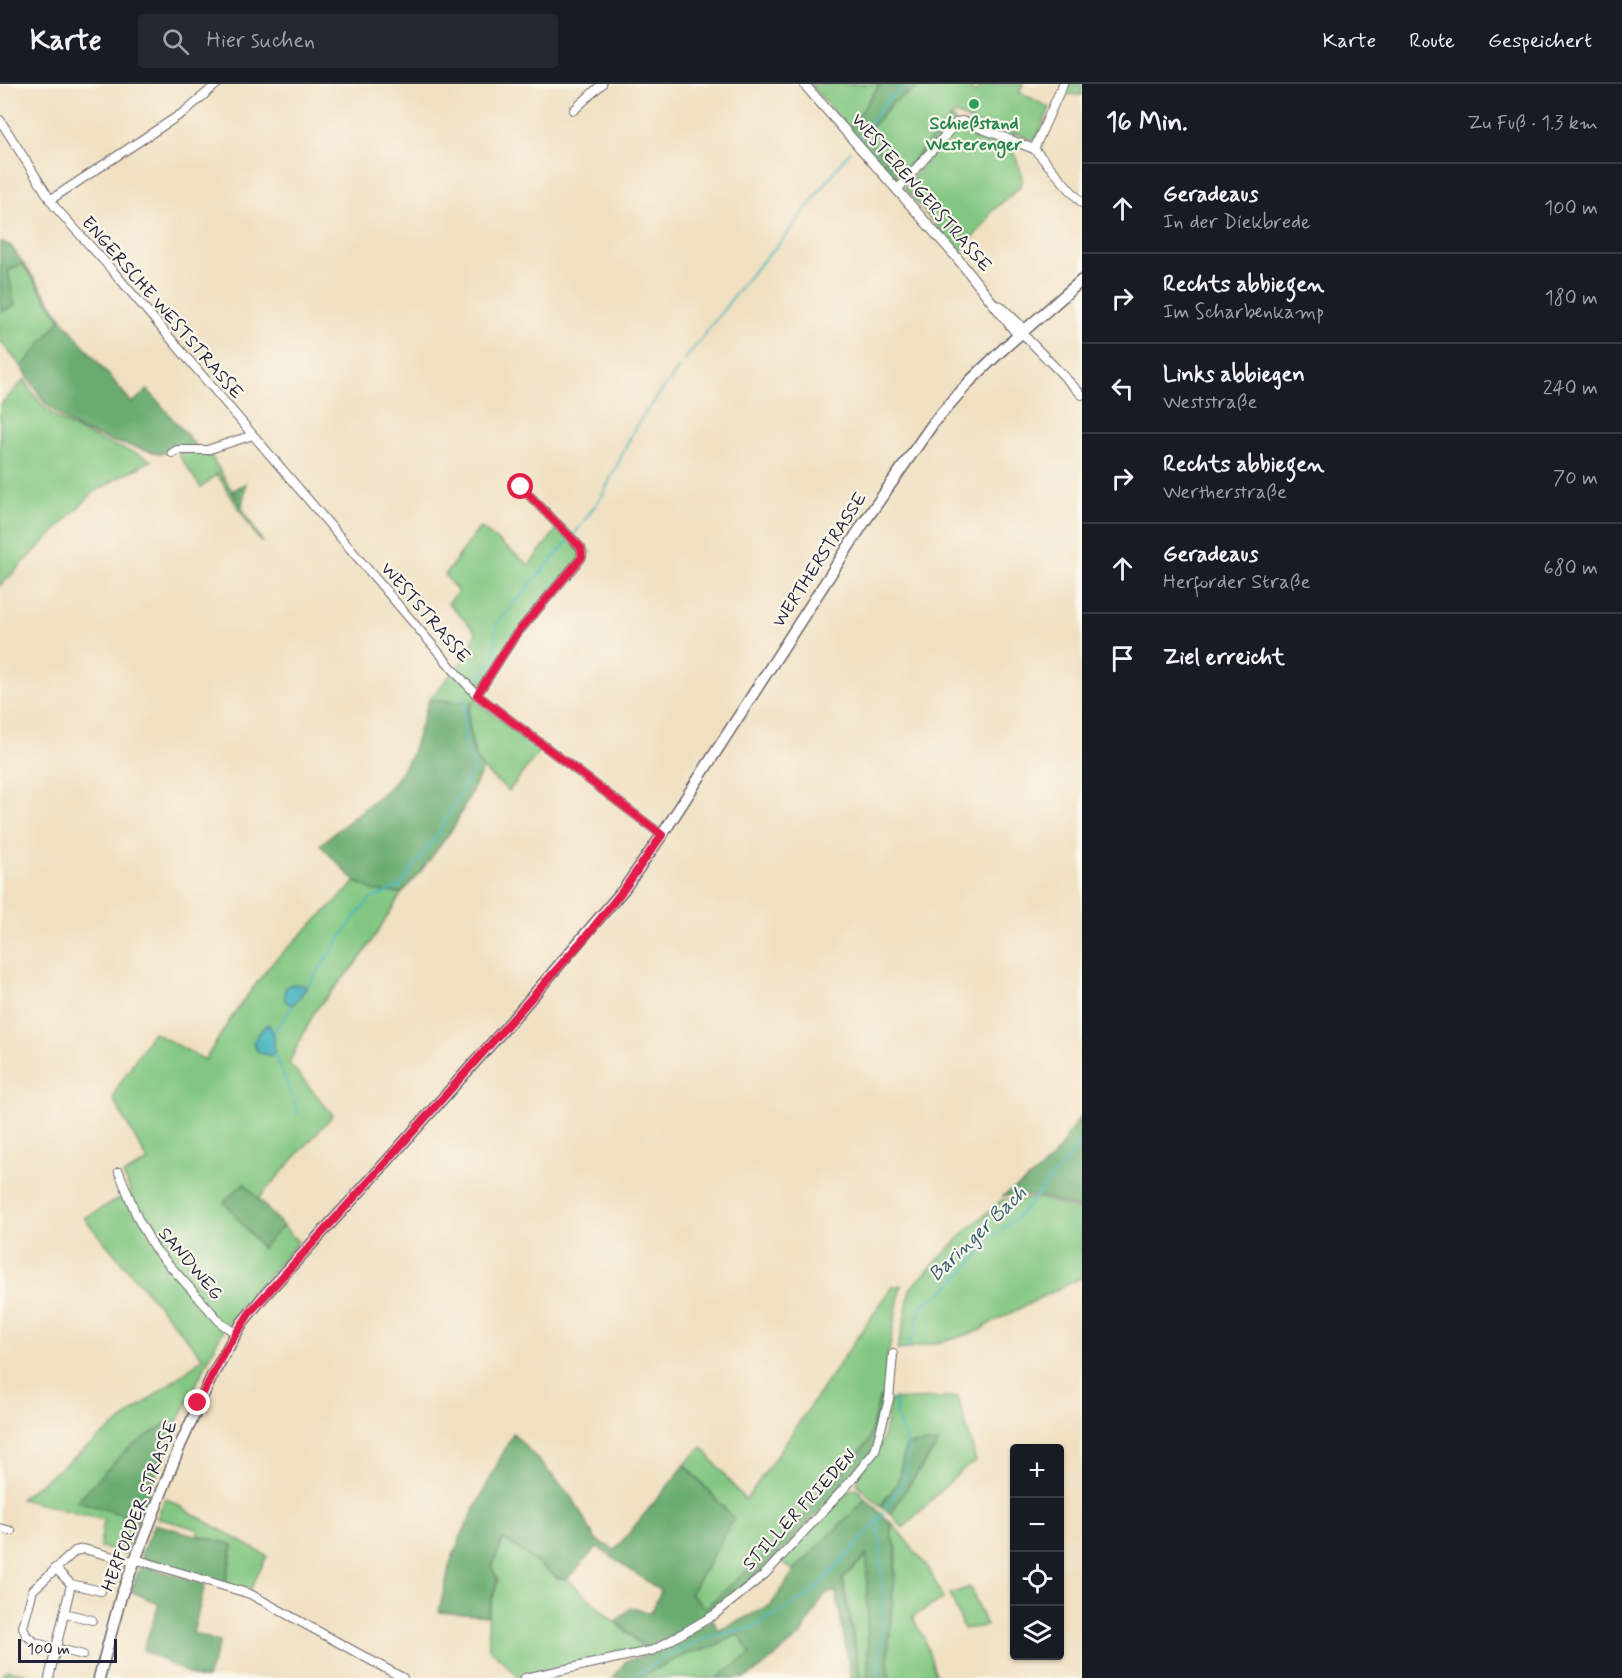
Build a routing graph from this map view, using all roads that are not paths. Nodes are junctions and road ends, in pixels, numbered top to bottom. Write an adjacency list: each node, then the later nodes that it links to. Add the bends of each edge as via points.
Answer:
1 (217, 84): 9 (street, via 184,112)
2 (602, 84): 5 (street)
3 (804, 84): 8 (street, WESTERENGERSTRASSE)
4 (1063, 84): 7 (street)
5 (574, 110)
6 (0, 120): 9 (street)
7 (1034, 149): 8 (street, via 957,122); 10 (street)
8 (897, 190): 12 (street, WESTERENGERSTRASSE)
9 (52, 203): 14 (street, ENGERSCHE WESTSTRASSE)
10 (1082, 203)
11 (1082, 280): 12 (main road, WERTHERSTRASSE)
12 (1021, 332): 13 (street, WESTERENGERSTRASSE); 19 (main road, WERTHERSTRASSE, via 958,394 914,448)
13 (1082, 396)
14 (247, 428): 15 (street, WESTSTRASSE)
15 (253, 435): 16 (street, via 207,450); 18 (street, WESTSTRASSE)
16 (172, 453)
17 (521, 487): 18 (street, via 581,548 582,557 514,637)
18 (477, 695): 19 (street, WESTSTRASSE)
19 (662, 835): 20 (main road, WERTHERSTRASSE)
20 (624, 889): 22 (main road, HERFORDER STRASSE)
21 (119, 1172): 22 (street, SANDWEG, via 155,1249 222,1324)
22 (235, 1333): 26 (main road, HERFORDER STRASSE, via 198,1403)
23 (893, 1354): 37 (street, STILLER FRIEDEN, via 889,1399 875,1451 765,1574 714,1615 654,1650)
24 (0, 1528): 25 (street)
25 (11, 1531)
26 (134, 1560): 27 (street, via 81,1549); 35 (main road, HERFORDER STRASSE); 36 (street, via 250,1594)
27 (55, 1568): 28 (street); 32 (street, via 33,1590 23,1627 29,1640)
28 (71, 1584): 29 (street); 30 (street)
29 (101, 1591)
30 (64, 1613): 31 (street); 32 (street)
31 (92, 1620)
32 (55, 1648): 33 (street); 34 (street)
33 (83, 1655)
34 (49, 1678)
35 (99, 1678)
36 (403, 1678)
37 (525, 1678)

